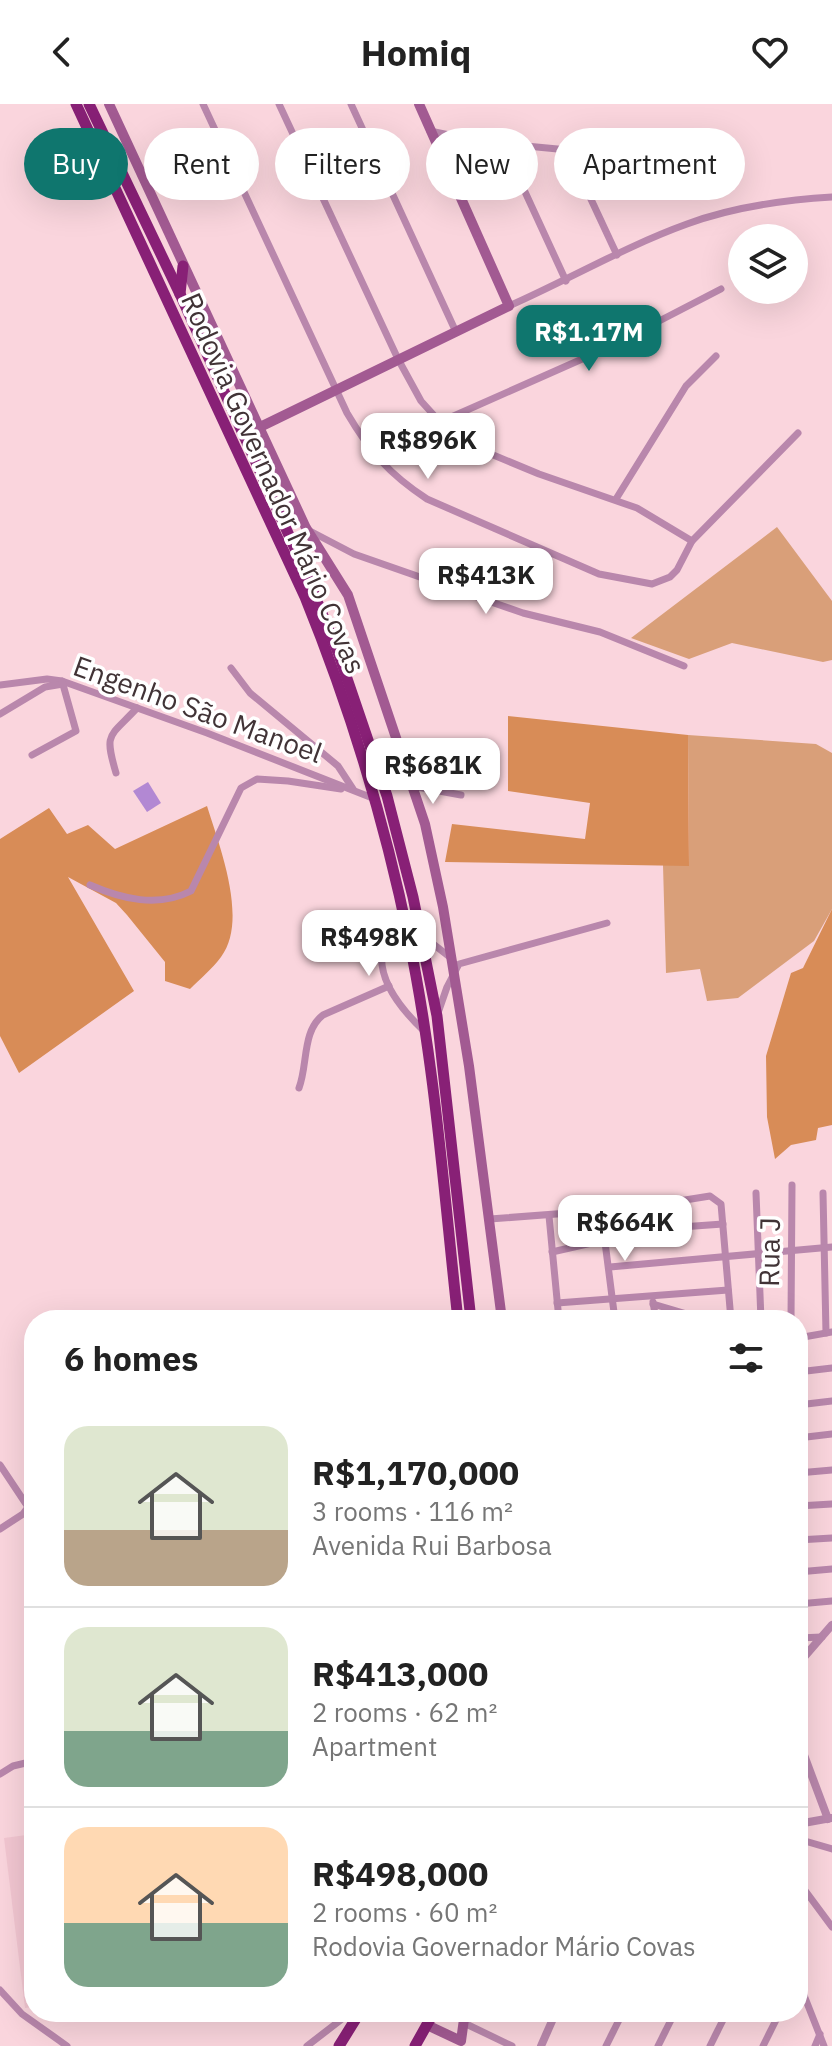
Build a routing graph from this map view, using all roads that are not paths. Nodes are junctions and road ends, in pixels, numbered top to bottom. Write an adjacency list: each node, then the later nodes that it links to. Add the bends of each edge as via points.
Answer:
1 (76, 104): 40 (highway, Rodovia Governador Mário Covas, via 305,597)
2 (89, 104): 17 (highway, Rodovia Governador Mário Covas)
3 (109, 104): 14 (main road)
4 (203, 104): 22 (street)
5 (279, 104): 21 (street)
6 (351, 104): 19 (street)
7 (419, 104): 8 (main road)
8 (429, 128)
9 (832, 197): 13 (street, via 727,212)
10 (461, 200): 18 (main road)
11 (529, 200): 15 (street)
12 (591, 200): 13 (street)
13 (617, 255): 15 (street)
14 (183, 266): 17 (highway); 24 (main road)
15 (566, 281): 18 (street)
16 (721, 289): 23 (street, via 621,342)
17 (180, 294): 44 (highway, Rodovia Governador Mário Covas, via 339,655 387,796)
18 (509, 306): 19 (main road)
19 (456, 332): 21 (main road)
20 (716, 356): 26 (street, via 686,386)
21 (398, 359): 22 (main road); 23 (street, via 421,401)
22 (336, 390): 24 (main road); 28 (street, via 360,435 389,472 427,499 495,531 599,574 643,584 670,577)
23 (440, 422): 26 (street, via 484,452)
24 (260, 427): 27 (main road)
25 (798, 433): 28 (street)
26 (616, 499): 28 (street)
27 (306, 528): 29 (street, via 354,554 523,613 600,632); 37 (main road, via 348,595)
28 (692, 541)
29 (684, 666)
30 (231, 668): 38 (street, via 250,693 338,766)
31 (63, 682): 32 (street, Engenho São Manoel); 33 (street, Engenho São Manoel); 34 (street); 35 (street, via 76,731)
32 (0, 685)
33 (137, 708): 36 (street, via 109,739); 38 (street, Engenho São Manoel)
34 (0, 714)
35 (32, 755)
36 (116, 773)
37 (412, 786): 39 (street); 45 (main road, via 434,861)
38 (355, 791): 40 (street, Engenho São Manoel); 41 (street, via 257,779 241,788 191,891 174,899 119,898)
39 (461, 795)
40 (377, 800): 42 (highway, Rodovia Governador Mário Covas)
41 (90, 885)
42 (404, 914): 46 (street, via 383,946); 48 (highway, Rodovia Governador Mário Covas)
43 (607, 923): 45 (street)
44 (419, 933): 45 (street); 47 (highway, Rodovia Governador Mário Covas)
45 (454, 965): 47 (street); 55 (main road)
46 (389, 986): 48 (street); 49 (street, via 314,1022)
47 (437, 1016): 70 (highway, Rodovia Governador Mário Covas)
48 (424, 1031): 69 (highway, Rodovia Governador Mário Covas)
49 (299, 1088)
50 (792, 1185): 59 (street, Rua J)
51 (756, 1193): 61 (street)
52 (823, 1193): 58 (street)
53 (601, 1211): 54 (street); 56 (street, via 710,1196 721,1204); 57 (street)
54 (549, 1216): 55 (street); 60 (street)
55 (490, 1219): 71 (main road)
56 (723, 1224): 57 (street, via 653,1229); 62 (street)
57 (606, 1240): 60 (street); 63 (street)
58 (828, 1247): 59 (street); 79 (street)
59 (791, 1250): 61 (street); 78 (street, Rua J)
60 (552, 1252): 67 (street)
61 (757, 1252): 62 (street); 77 (street)
62 (726, 1256): 63 (street); 64 (street)
63 (610, 1267): 66 (street)
64 (728, 1290): 65 (street); 76 (street)
65 (653, 1294): 66 (street); 68 (street)
66 (613, 1298): 67 (street); 73 (street)
67 (557, 1303): 72 (street)
68 (653, 1304): 74 (street); 75 (street)
69 (457, 1310)
70 (470, 1310)
71 (501, 1310)
72 (558, 1310)
73 (614, 1310)
74 (654, 1310)
75 (673, 1310)
76 (730, 1310)
77 (760, 1310)
78 (791, 1310)
79 (829, 1333): 80 (street)
80 (808, 1336)
81 (832, 1368): 82 (street)
82 (808, 1371)
83 (832, 1401): 84 (street)
84 (808, 1404)
85 (832, 1434): 86 (street)
86 (808, 1437)
87 (0, 1465): 90 (street)
88 (832, 1470): 89 (street)
89 (808, 1472)
90 (24, 1501)
91 (832, 1504): 92 (street)
92 (808, 1505)
93 (24, 1513): 94 (street)
94 (0, 1529)
95 (832, 1538): 96 (street)
96 (808, 1539)
97 (832, 1569): 98 (street)
98 (808, 1571)
99 (832, 1601): 100 (street)
100 (808, 1603)
101 (832, 1625): 102 (street)
102 (822, 1637): 103 (street); 104 (street)
103 (808, 1638)
104 (808, 1653)
105 (24, 1763): 107 (street)
106 (809, 1769): 108 (street)
107 (0, 1774)
108 (830, 1818): 109 (street)
109 (808, 1822)
110 (808, 1842): 111 (street)
111 (832, 1849)
112 (808, 1895): 113 (street)
113 (832, 1927)
114 (0, 1990): 116 (street)
115 (808, 2005): 129 (street)
116 (24, 2015)
117 (33, 2022): 131 (street)
118 (338, 2022): 132 (street)
119 (354, 2022): 133 (highway)
120 (429, 2022): 128 (highway)
121 (464, 2022): 130 (main road)
122 (472, 2022): 135 (street)
123 (552, 2022): 136 (street)
124 (618, 2022): 137 (street)
125 (670, 2022): 138 (street)
126 (722, 2022): 139 (street)
127 (775, 2022): 140 (street)
128 (427, 2025): 130 (main road); 134 (highway)
129 (820, 2034): 141 (street); 142 (street)
130 (461, 2044)
131 (67, 2046)
132 (307, 2046)
133 (339, 2046)
134 (415, 2046)
135 (512, 2046)
136 (541, 2046)
137 (606, 2046)
138 (658, 2046)
139 (710, 2046)
140 (763, 2046)
141 (815, 2046)
142 (824, 2046)

